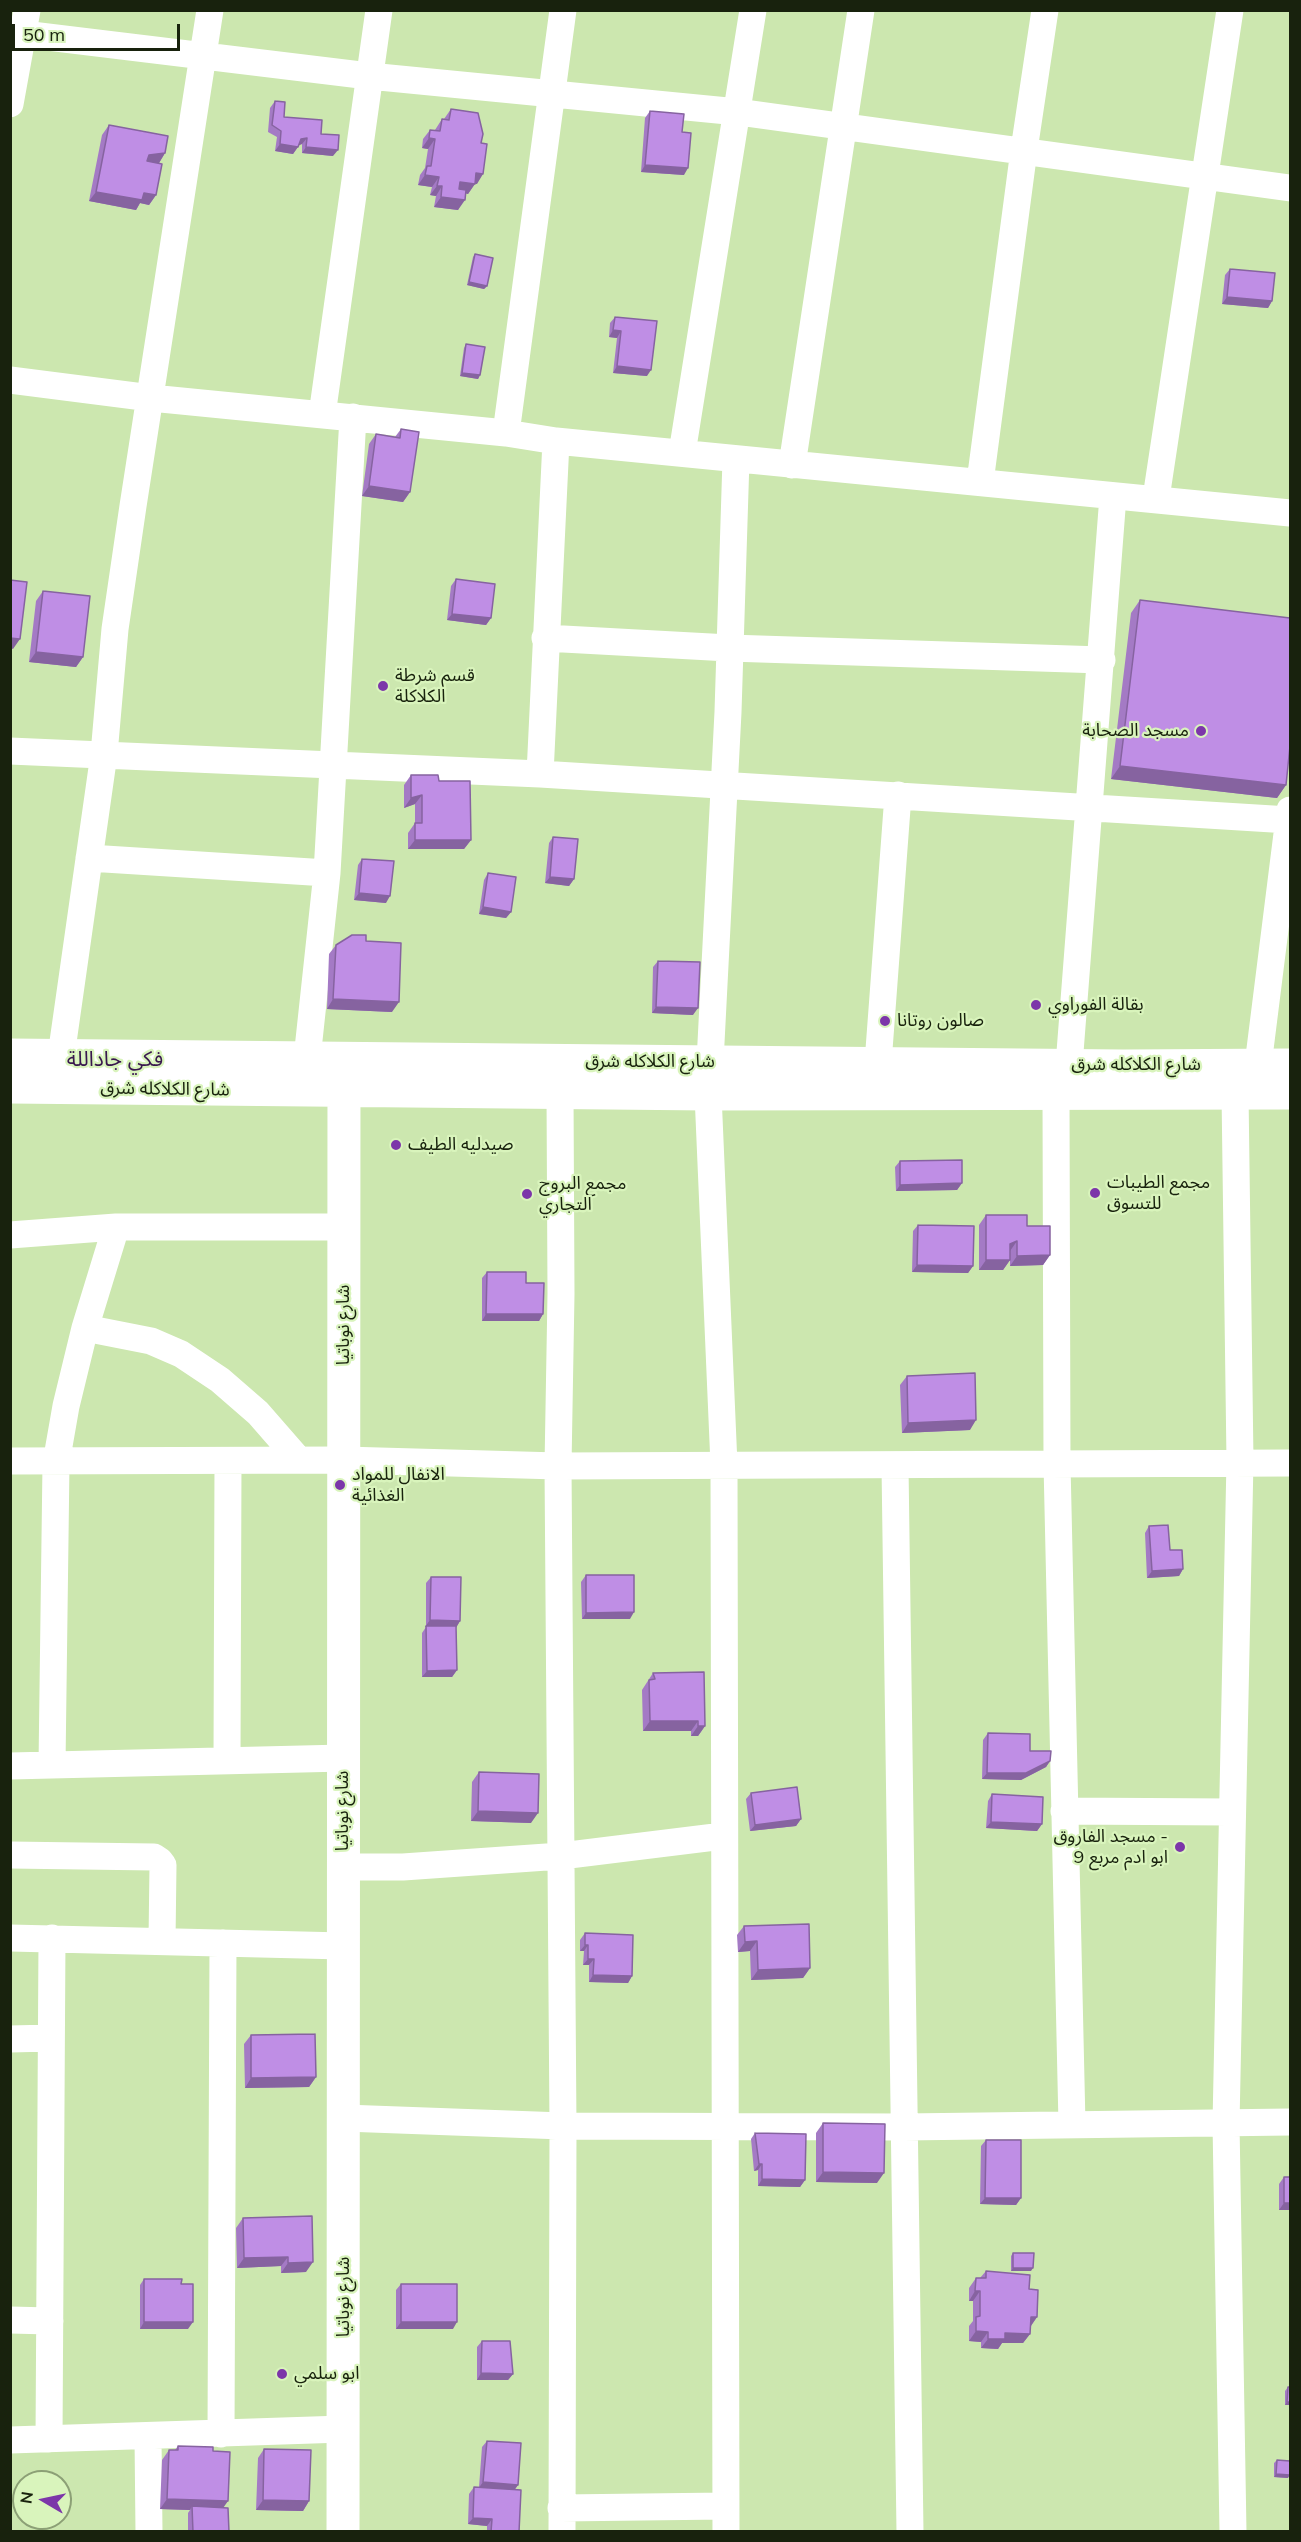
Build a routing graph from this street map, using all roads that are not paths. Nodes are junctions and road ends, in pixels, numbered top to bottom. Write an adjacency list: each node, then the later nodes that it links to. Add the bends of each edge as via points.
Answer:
1 (210, 10): 9 (street)
2 (379, 10): 10 (street)
3 (563, 10): 11 (street)
4 (753, 10): 13 (street)
5 (861, 10): 14 (street)
6 (1046, 10): 15 (street)
7 (1230, 10): 16 (street)
8 (25, 22): 9 (street); 12 (street)
9 (204, 56): 10 (street); 19 (street)
10 (369, 76): 11 (street); 20 (street)
11 (552, 93): 13 (street); 22 (street)
12 (10, 104)
13 (738, 112): 14 (street); 24 (street)
14 (844, 126): 15 (street); 26 (street)
15 (1024, 150): 16 (street); 27 (street)
16 (1206, 177): 17 (street); 29 (street)
17 (1290, 188)
18 (10, 380): 19 (street)
19 (151, 398): 20 (street); 35 (street, via 115,629)
20 (322, 415): 21 (street)
21 (353, 417): 22 (street); 36 (street)
22 (506, 433): 23 (street)
23 (556, 441): 24 (street); 31 (street)
24 (682, 453): 25 (street)
25 (736, 459): 26 (street); 32 (street)
26 (792, 465): 27 (street)
27 (980, 482): 28 (street)
28 (1113, 496): 29 (street); 33 (street)
29 (1156, 498): 30 (street)
30 (1290, 513)
31 (545, 638): 32 (street); 37 (street)
32 (729, 648): 33 (street); 38 (street)
33 (1102, 660): 40 (street)
34 (10, 751): 35 (street)
35 (104, 754): 36 (street); 42 (street)
36 (335, 763): 37 (street); 43 (street)
37 (540, 774): 38 (street)
38 (723, 786): 39 (street); 52 (street)
39 (898, 795): 40 (street); 48 (street)
40 (1089, 808): 41 (street); 49 (street)
41 (1290, 815): 50 (street)
42 (89, 858): 43 (street); 45 (street)
43 (327, 873): 46 (street)
44 (10, 1055): 45 (street, شارع الكلاكله شرق)
45 (61, 1056): 46 (street, شارع الكلاكله شرق)
46 (306, 1059): 47 (street, شارع الكلاكله شرق); 54 (street)
47 (344, 1059): 52 (street, شارع الكلاكله شرق); 55 (street, شارع نوباتيا)
48 (878, 1063): 49 (street, شارع الكلاكله شرق); 52 (street, شارع الكلاكله شرق)
49 (1069, 1065): 50 (street, شارع الكلاكله شرق)
50 (1258, 1065): 51 (street, شارع الكلاكله شرق)
51 (1290, 1065)
52 (709, 1078): 56 (street, شارع الكلاكله شرق); 59 (street, شارع الكلاكله شرق); 72 (street)
53 (10, 1087): 54 (street, شارع الكلاكله شرق)
54 (305, 1091): 55 (street, شارع الكلاكله شرق)
55 (344, 1091): 56 (street, شارع الكلاكله شرق); 61 (street, شارع نوباتيا)
56 (560, 1092): 73 (street)
57 (1235, 1093): 58 (street, شارع الكلاكله شرق); 59 (street, شارع الكلاكله شرق); 68 (street)
58 (1290, 1094)
59 (1056, 1095): 71 (street)
60 (116, 1227): 61 (street); 62 (street); 63 (street)
61 (344, 1227): 67 (street, شارع نوباتيا)
62 (10, 1235)
63 (85, 1328): 64 (street, via 152,1341 181,1354 220,1380 258,1413); 69 (street)
64 (299, 1460): 66 (street); 67 (street)
65 (10, 1461): 69 (street)
66 (228, 1461): 69 (street); 76 (street)
67 (344, 1461): 73 (street); 75 (street, شارع نوباتيا)
68 (1240, 1461): 70 (street); 71 (street); 80 (street)
69 (56, 1462): 77 (street)
70 (1290, 1463)
71 (1057, 1464): 74 (street); 79 (street)
72 (724, 1465): 73 (street); 74 (street); 81 (street)
73 (558, 1466): 83 (street)
74 (895, 1466): 98 (street)
75 (344, 1758): 76 (street); 84 (street, شارع نوباتيا)
76 (227, 1759): 77 (street)
77 (52, 1765): 78 (street)
78 (10, 1766)
79 (1064, 1811): 80 (street); 95 (street)
80 (1230, 1812): 94 (street)
81 (723, 1836): 83 (street); 97 (street)
82 (10, 1855): 87 (street, via 154,1857 163,1865)
83 (561, 1856): 84 (street, via 403,1867); 96 (street)
84 (343, 1866): 89 (street, شارع نوباتيا)
85 (10, 1938): 86 (street)
86 (52, 1938): 87 (street); 90 (street)
87 (162, 1941): 88 (street)
88 (223, 1944): 89 (street); 102 (street)
89 (344, 1946): 92 (street, شارع نوباتيا)
90 (51, 2038): 91 (street); 100 (street)
91 (10, 2039)
92 (344, 2118): 96 (street); 101 (street, شارع نوباتيا)
93 (1290, 2122): 94 (street)
94 (1226, 2123): 95 (street); 111 (street)
95 (1072, 2124): 98 (street)
96 (563, 2126): 97 (street); 107 (street)
97 (724, 2126): 98 (street); 106 (street)
98 (904, 2127): 110 (street)
99 (10, 2320): 100 (street)
100 (50, 2321): 104 (street)
101 (344, 2430): 102 (street); 109 (street, شارع نوباتيا)
102 (221, 2434): 103 (street)
103 (148, 2437): 104 (street); 108 (street)
104 (49, 2439): 105 (street)
105 (10, 2440)
106 (726, 2519): 107 (street)
107 (562, 2520)
108 (149, 2532)
109 (343, 2532)
110 (910, 2532)
111 (1233, 2532)

